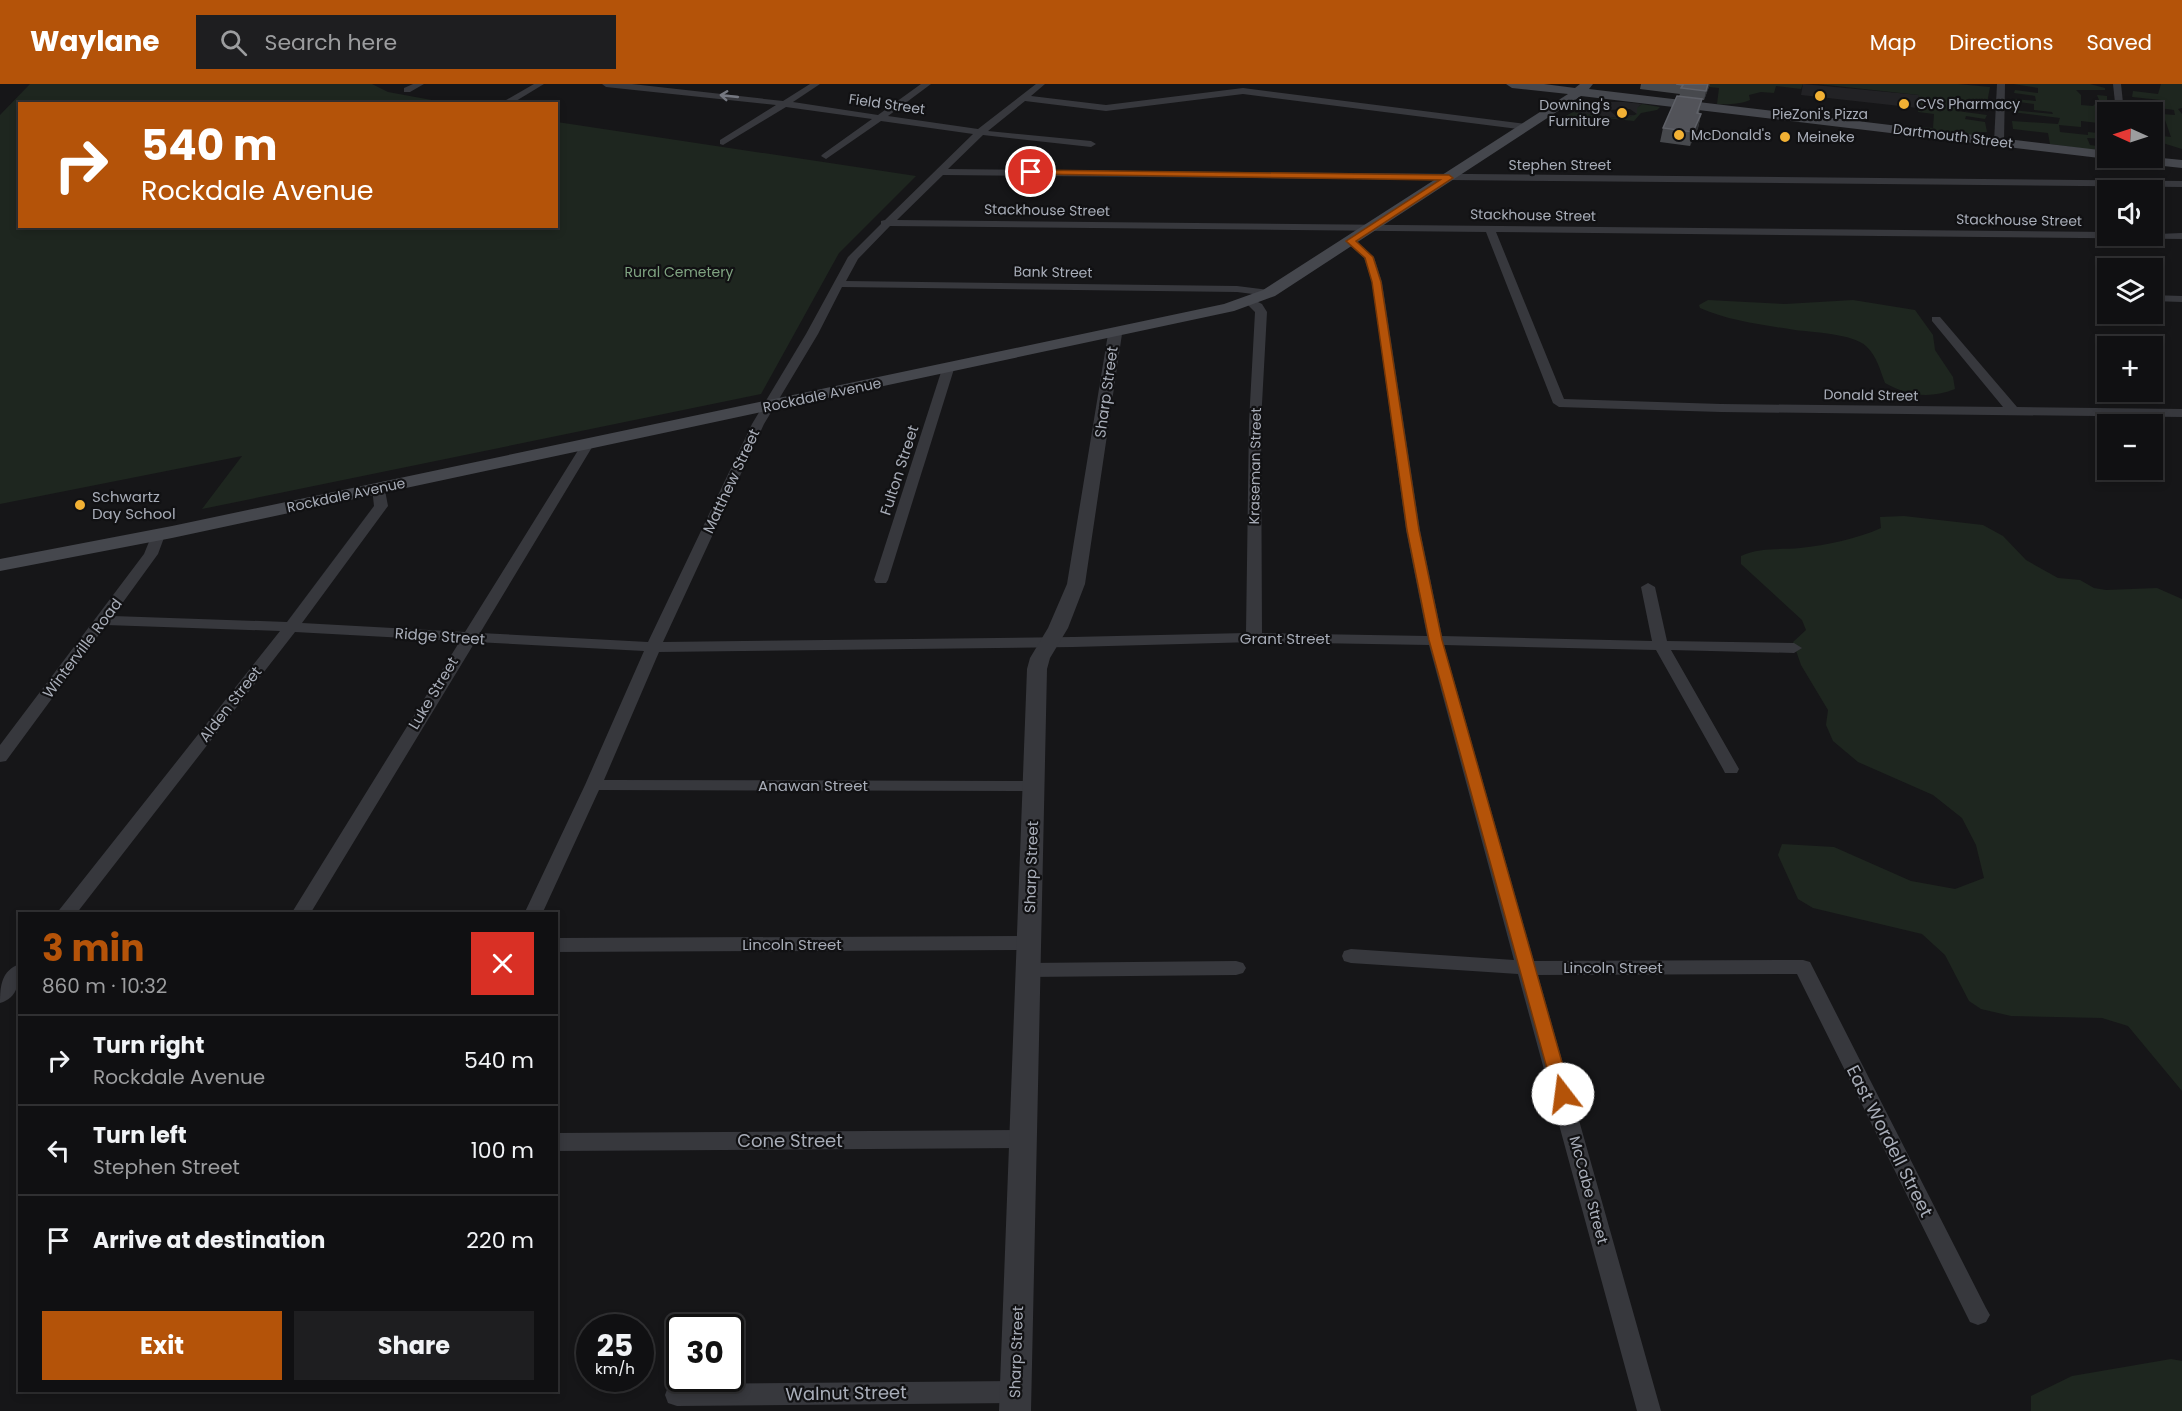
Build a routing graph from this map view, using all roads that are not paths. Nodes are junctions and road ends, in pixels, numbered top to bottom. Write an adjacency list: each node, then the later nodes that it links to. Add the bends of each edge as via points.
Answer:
1 (420, 84): 12 (street)
2 (540, 84): 14 (street)
3 (606, 84): 10 (street, Field Street)
4 (816, 84): 16 (street)
5 (927, 84): 17 (street)
6 (1041, 84): 13 (street, Matthew Street)
7 (1512, 84): 11 (main road, Dartmouth Street)
8 (2001, 84): 21 (street)
9 (2117, 84): 15 (street)
10 (665, 87): 16 (street, Field Street, one-way to 10)
11 (1583, 88): 18 (main road, Rockdale Avenue); 21 (main road, Dartmouth Street)
12 (407, 90)
13 (1024, 98): 18 (street, via 1106,108 1244,91); 19 (street, Matthew Street)
14 (507, 102)
15 (2119, 102)
16 (787, 103): 17 (street, Field Street); 20 (street)
17 (882, 117): 19 (street, Field Street); 24 (street)
18 (1526, 127): 28 (main road, Rockdale Avenue)
19 (982, 131): 22 (street, Field Street); 27 (street, Matthew Street)
20 (723, 142)
21 (1999, 142): 23 (main road, Dartmouth Street)
22 (1091, 144)
23 (2097, 154)
24 (826, 156)
25 (2163, 162): 26 (main road)
26 (2182, 164)
27 (939, 172): 28 (street, Stephen Street); 30 (street, Matthew Street)
28 (1449, 178): 29 (street, Stephen Street); 31 (main road, Rockdale Avenue)
29 (2182, 184)
30 (885, 224): 31 (street, Stackhouse Street); 35 (street, Matthew Street, via 853,257)
31 (1369, 228): 32 (street, Stackhouse Street); 34 (main road, Rockdale Avenue)
32 (1490, 230): 33 (street, Stackhouse Street); 44 (street, Donald Street, via 1559,404)
33 (2182, 236)
34 (1350, 241): 36 (main road, Rockdale Avenue); 56 (street, McCabe Street, via 1369,257 1377,282 1413,530)
35 (838, 284): 36 (street, Bank Street, via 1237,289); 43 (street, Matthew Street)
36 (1269, 293): 39 (main road, Rockdale Avenue)
37 (2163, 298): 38 (street)
38 (2182, 299)
39 (1250, 301): 41 (main road, Rockdale Avenue); 54 (street, Kraseman Street, via 1261,312 1255,434)
40 (1936, 319): 44 (street)
41 (1114, 334): 42 (main road, Rockdale Avenue); 57 (street, Sharp Street, via 1076,585)
42 (948, 369): 43 (main road, Rockdale Avenue); 50 (street, Fulton Street)
43 (770, 406): 46 (main road, Rockdale Avenue); 60 (street, Matthew Street)
44 (2014, 412): 45 (street, Donald Street)
45 (2182, 413)
46 (588, 444): 47 (main road, Rockdale Avenue); 55 (street, Luke Street)
47 (379, 488): 48 (main road, Rockdale Avenue); 53 (street, Alden Street, via 381,506)
48 (158, 535): 49 (main road, Rockdale Avenue); 52 (street, Winterville Road, via 151,554)
49 (0, 565)
50 (881, 580)
51 (1648, 586): 58 (street)
52 (103, 620): 53 (street, Ridge Street); 62 (street, Winterville Road)
53 (291, 627): 55 (street, Ridge Street); 66 (street, Alden Street)
54 (1254, 637): 56 (street, Grant Street); 57 (street, Grant Street)
55 (467, 638): 60 (street, Ridge Street); 67 (street, Luke Street)
56 (1436, 640): 58 (street, Grant Street); 74 (street, McCabe Street)
57 (1049, 643): 59 (street, Grant Street); 65 (street, Sharp Street, via 1037,669)
58 (1660, 644): 61 (street, Grant Street); 63 (street)
59 (776, 645): 60 (street, Ridge Street)
60 (653, 647): 64 (street, Matthew Street)
61 (1794, 648)
62 (0, 757)
63 (1731, 769)
64 (593, 785): 65 (street, Anawan Street); 68 (street, Matthew Street)
65 (1034, 786): 69 (street, Sharp Street)
66 (67, 912)
67 (301, 912)
68 (533, 912)
69 (1028, 943): 70 (street, Lincoln Street); 75 (street, Sharp Street)
70 (558, 945)
71 (1351, 956): 74 (street, Lincoln Street)
72 (1803, 967): 74 (street, Lincoln Street); 80 (street, East Wordell Street)
73 (1236, 968): 75 (street)
74 (1528, 968): 83 (street, McCabe Street)
75 (1028, 970): 78 (street, Sharp Street)
76 (18, 974): 77 (street)
77 (0, 996)
78 (1023, 1139): 79 (street, Cone Street); 82 (street, Sharp Street)
79 (558, 1142)
80 (1978, 1315)
81 (677, 1395): 82 (street, Walnut Street)
82 (1015, 1401)
83 (1650, 1411)

